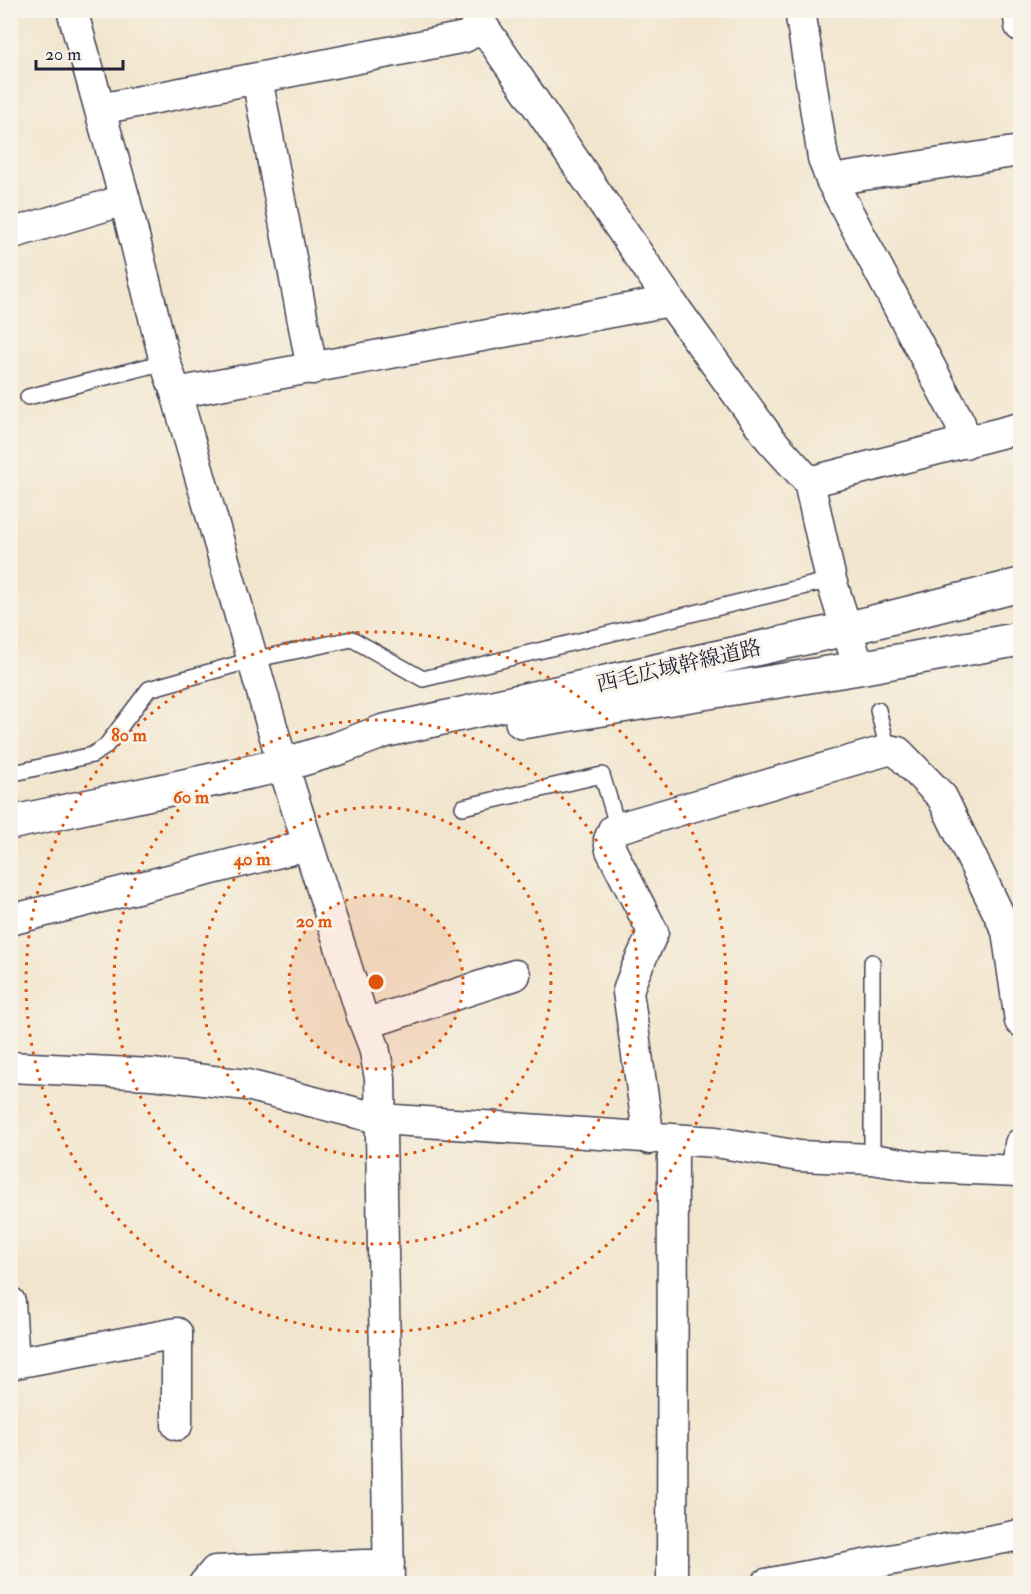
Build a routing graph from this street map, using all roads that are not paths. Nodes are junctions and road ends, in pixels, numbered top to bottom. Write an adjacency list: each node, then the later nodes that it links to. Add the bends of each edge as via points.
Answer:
1 (72, 10): 7 (street)
2 (800, 10): 9 (street, via 823,158)
3 (1018, 10): 5 (street)
4 (477, 18): 6 (street, via 465,37); 12 (street)
5 (1020, 26)
6 (257, 78): 7 (street); 14 (street)
7 (100, 109): 10 (street)
8 (1020, 151): 9 (street)
9 (831, 180): 18 (street, via 960,423)
10 (125, 200): 11 (street); 13 (street)
11 (10, 234)
12 (670, 301): 14 (street); 19 (street, via 770,439)
13 (165, 362): 15 (street); 16 (lane)
14 (312, 369): 15 (street)
15 (176, 393): 24 (street)
16 (28, 397)
17 (1020, 428): 18 (street)
18 (965, 442): 19 (street)
19 (809, 482): 20 (street)
20 (831, 580): 22 (street); 24 (lane, via 423,679 352,639)
21 (1020, 585): 22 (street, 西毛広域幹線道路)
22 (846, 629): 25 (street); 27 (street, 西毛広域幹線道路, via 384,731)
23 (1020, 639): 25 (street, 西毛広域幹線道路)
24 (252, 660): 29 (street); 30 (lane, via 149,689 105,747 92,755)
25 (859, 668): 27 (street, 西毛広域幹線道路)
26 (878, 710): 28 (lane)
27 (339, 748): 29 (street, 西毛広域幹線道路)
28 (888, 750): 33 (street); 36 (street, via 898,752 942,797)
29 (283, 765): 32 (street, 西毛広域幹線道路); 34 (street)
30 (10, 774)
31 (464, 807): 33 (lane, via 602,775)
32 (10, 823)
33 (618, 828): 43 (street, via 609,840 611,850 653,932 628,993)
34 (308, 845): 35 (street); 40 (street)
35 (10, 920)
36 (1014, 929): 39 (street)
37 (872, 962): 44 (lane)
38 (515, 975): 40 (street)
39 (1020, 1021)
40 (365, 1024): 42 (street, via 380,1078)
41 (10, 1067): 42 (street, via 152,1074 247,1085)
42 (381, 1119): 43 (street); 50 (street)
43 (661, 1140): 44 (street, via 716,1143 800,1156); 52 (street)
44 (872, 1159): 45 (street, via 921,1167)
45 (1019, 1162)
46 (10, 1302): 47 (street)
47 (12, 1363): 48 (street, via 177,1333)
48 (177, 1425)
49 (1020, 1535): 53 (street)
50 (389, 1574): 51 (street, via 215,1571)
51 (204, 1584)
52 (672, 1584)
53 (766, 1584)

